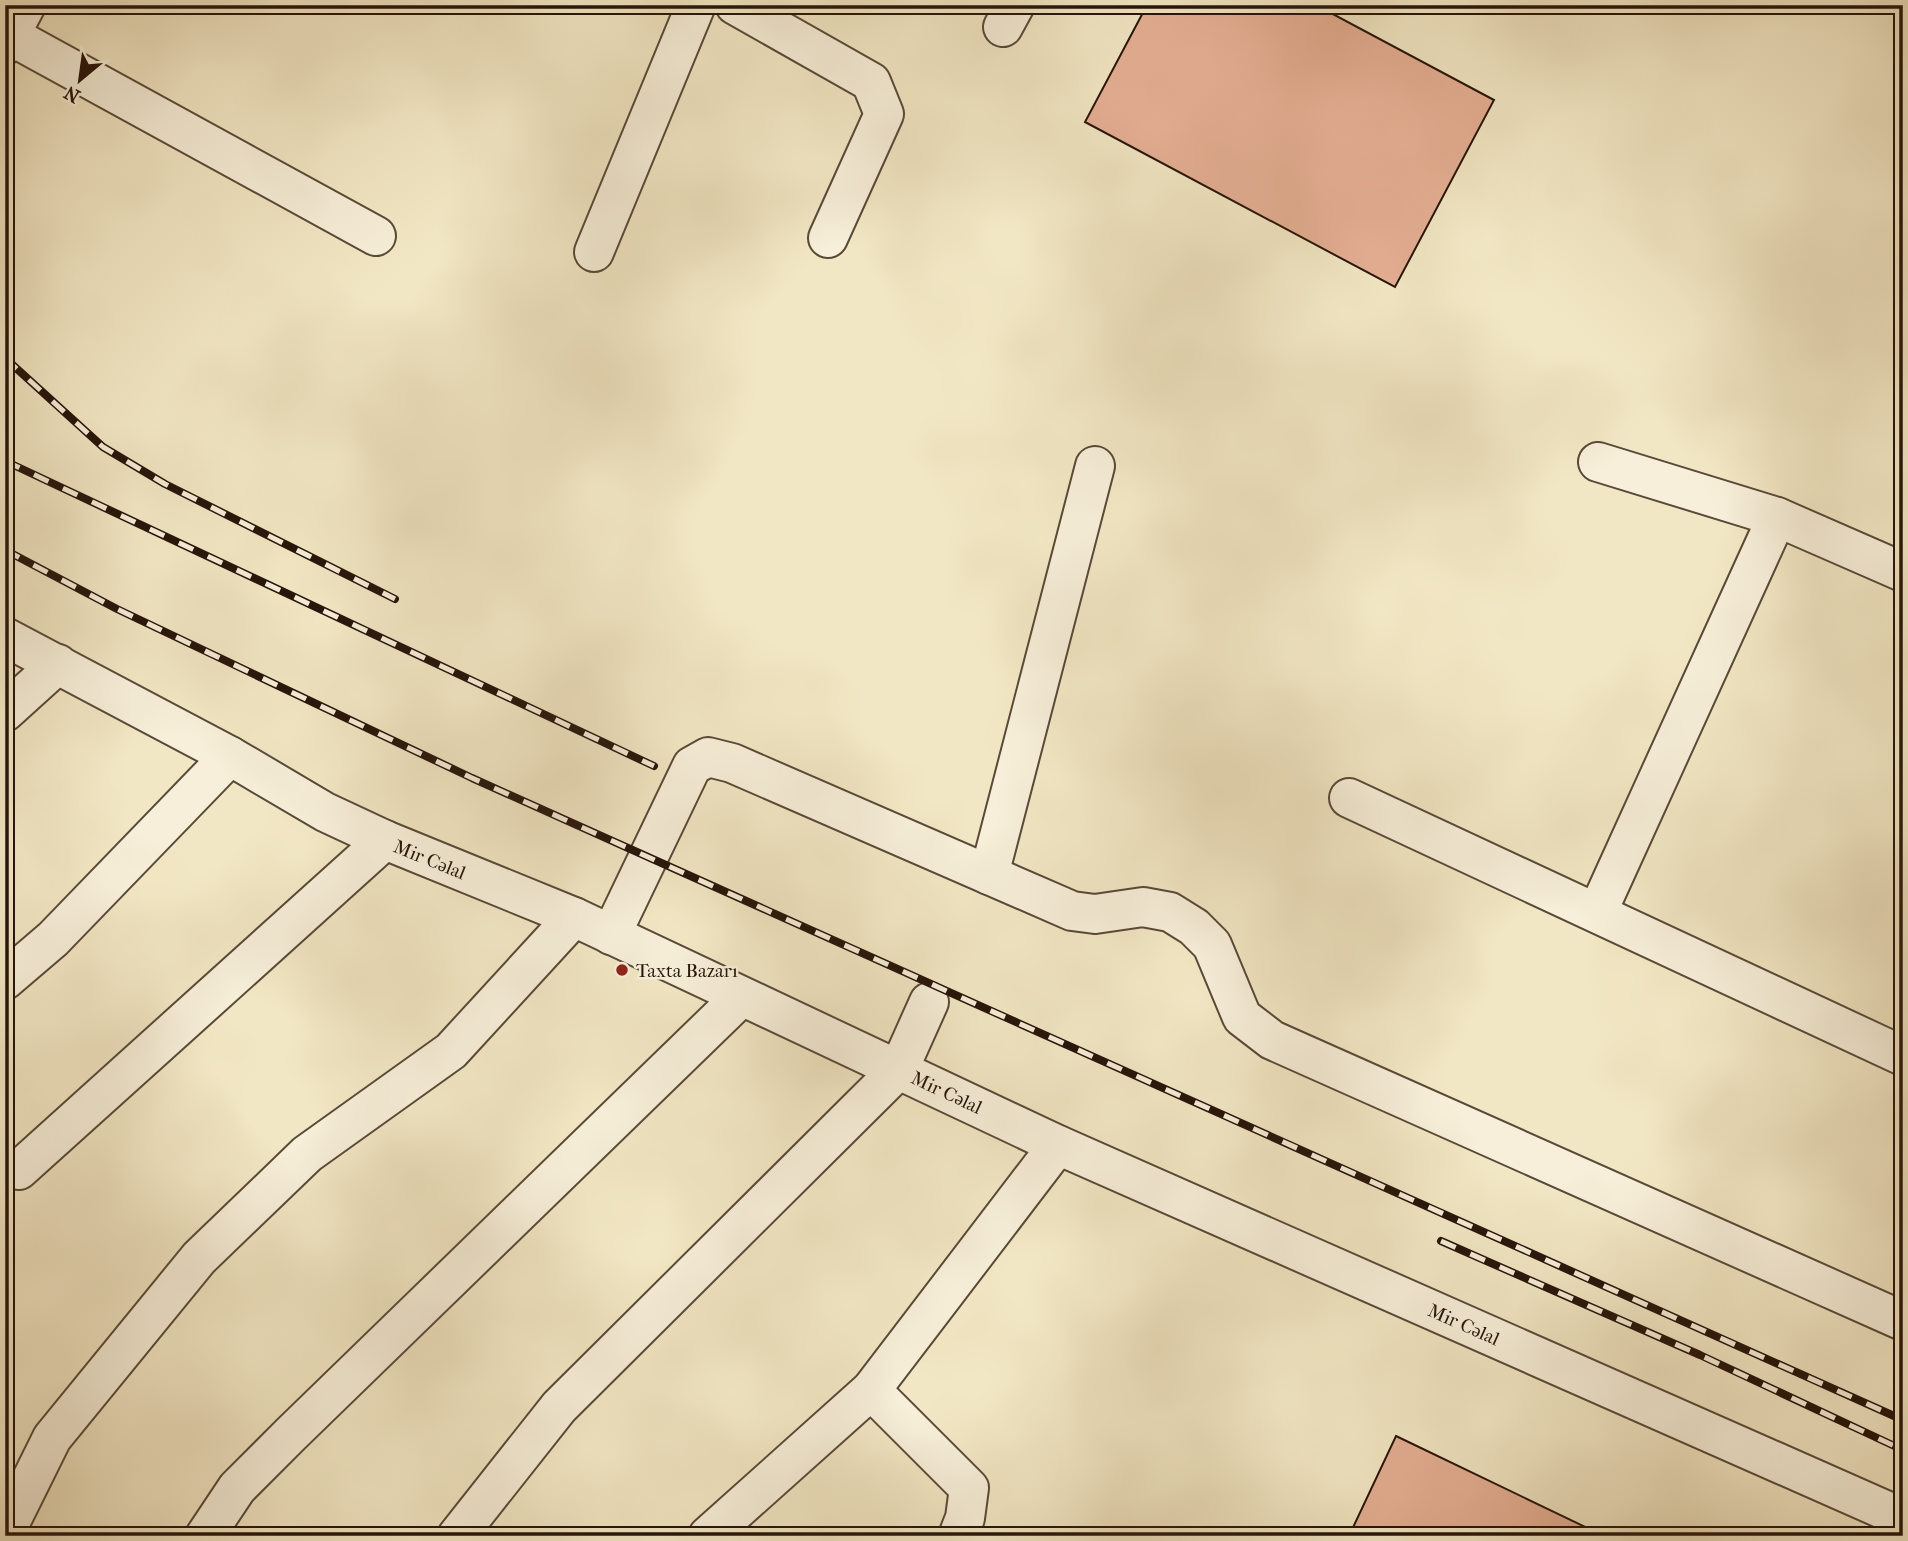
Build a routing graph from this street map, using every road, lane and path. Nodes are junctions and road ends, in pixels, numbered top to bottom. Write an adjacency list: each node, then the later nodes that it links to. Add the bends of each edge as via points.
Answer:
1 (696, 5): 6 (street)
2 (735, 5): 5 (street, via 871,82 884,114)
3 (14, 29): 4 (street)
4 (376, 236)
5 (828, 239)
6 (594, 252)
7 (1598, 462): 9 (street)
8 (1095, 466): 17 (street)
9 (1777, 517): 10 (street); 18 (street)
10 (1903, 572)
11 (5, 637): 12 (street, Mir Cəlal)
12 (58, 664): 13 (street); 14 (street, Mir Cəlal)
13 (5, 712)
14 (230, 756): 16 (street, Mir Cəlal, via 325,813); 21 (street, via 53,939)
15 (1349, 798): 18 (street)
16 (385, 840): 19 (street, Mir Cəlal); 27 (street)
17 (989, 875): 20 (street, via 732,762 708,757 692,766); 28 (street, via 1072,911 1096,914 1143,907 1170,912 1212,945 1242,1017 1272,1040)
18 (1597, 913): 24 (street)
19 (574, 917): 20 (street, Mir Cəlal); 31 (street, via 451,1051 307,1154 199,1258 52,1438)
20 (611, 935): 22 (street, Mir Cəlal)
21 (5, 980)
22 (741, 997): 25 (street, Mir Cəlal); 32 (street, via 237,1488)
23 (929, 1002): 25 (street)
24 (1903, 1056)
25 (899, 1069): 26 (street, Mir Cəlal); 33 (street, via 559,1407)
26 (1058, 1145): 29 (street); 30 (street, Mir Cəlal)
27 (19, 1170)
28 (1903, 1321)
29 (871, 1390): 34 (street); 35 (street, via 969,1488)
30 (1903, 1518)
31 (5, 1533)
32 (205, 1536)
33 (457, 1536)
34 (708, 1536)
35 (958, 1536)

